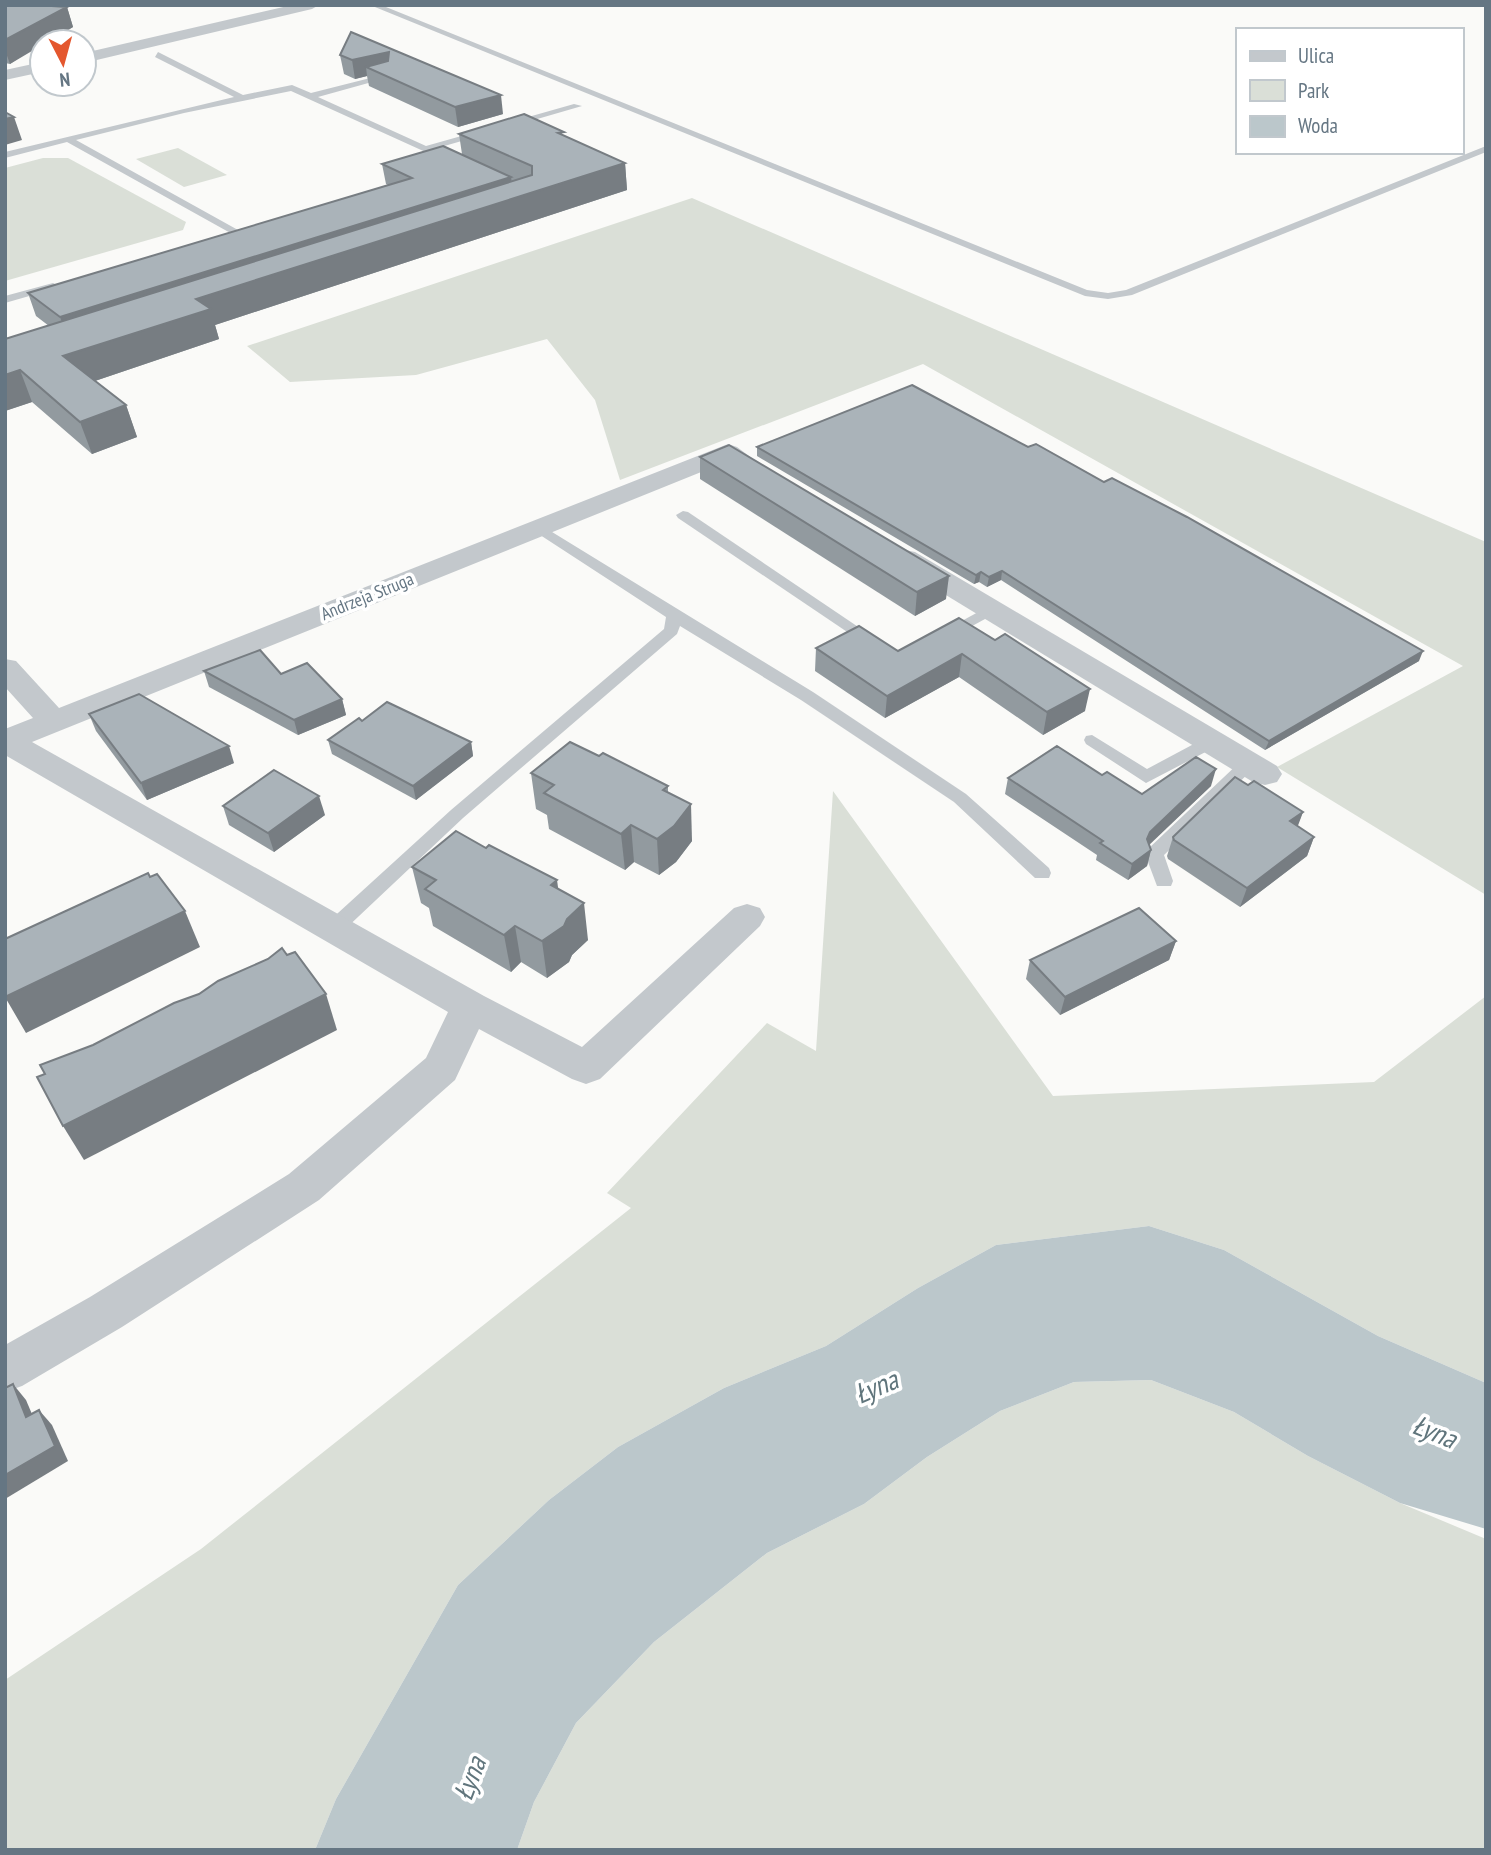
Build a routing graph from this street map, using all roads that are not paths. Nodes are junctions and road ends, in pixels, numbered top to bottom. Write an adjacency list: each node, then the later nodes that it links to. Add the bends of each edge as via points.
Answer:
1 (312, 5): 3 (street)
2 (374, 5): 13 (lane, via 1085,293 1108,296 1128,293)
3 (98, 55)
4 (158, 55): 9 (lane)
5 (28, 70): 6 (street)
6 (5, 75)
7 (387, 75): 8 (lane)
8 (311, 96): 9 (lane, via 292,88); 12 (lane)
9 (242, 98): 11 (lane)
10 (577, 106): 12 (lane)
11 (68, 139): 14 (lane); 17 (lane)
12 (425, 149): 15 (lane)
13 (1486, 149)
14 (5, 155)
15 (460, 165)
16 (246, 229): 17 (lane)
17 (234, 232): 18 (lane)
18 (221, 236)
19 (69, 281): 20 (lane)
20 (5, 300)
21 (728, 452): 22 (street); 24 (street, Andrzeja Struga)
22 (764, 474)
23 (683, 516): 29 (lane)
24 (539, 528): 27 (lane); 31 (street, Andrzeja Struga)
25 (884, 546): 26 (street)
26 (992, 610): 28 (lane); 34 (street)
27 (674, 615): 36 (lane, via 960,798); 39 (lane, via 672,631 457,814)
28 (931, 642)
29 (886, 651)
30 (5, 668): 31 (street)
31 (52, 720): 33 (street, Andrzeja Struga)
32 (1092, 740): 34 (lane, via 1146,777)
33 (6, 741): 39 (street)
34 (1211, 742): 35 (street)
35 (1256, 769): 37 (lane, via 1154,853)
36 (1042, 873)
37 (1164, 881)
38 (747, 917): 40 (street, via 586,1068)
39 (334, 928): 40 (street)
40 (470, 1006): 41 (street, via 441,1069 304,1187)
41 (5, 1370)

